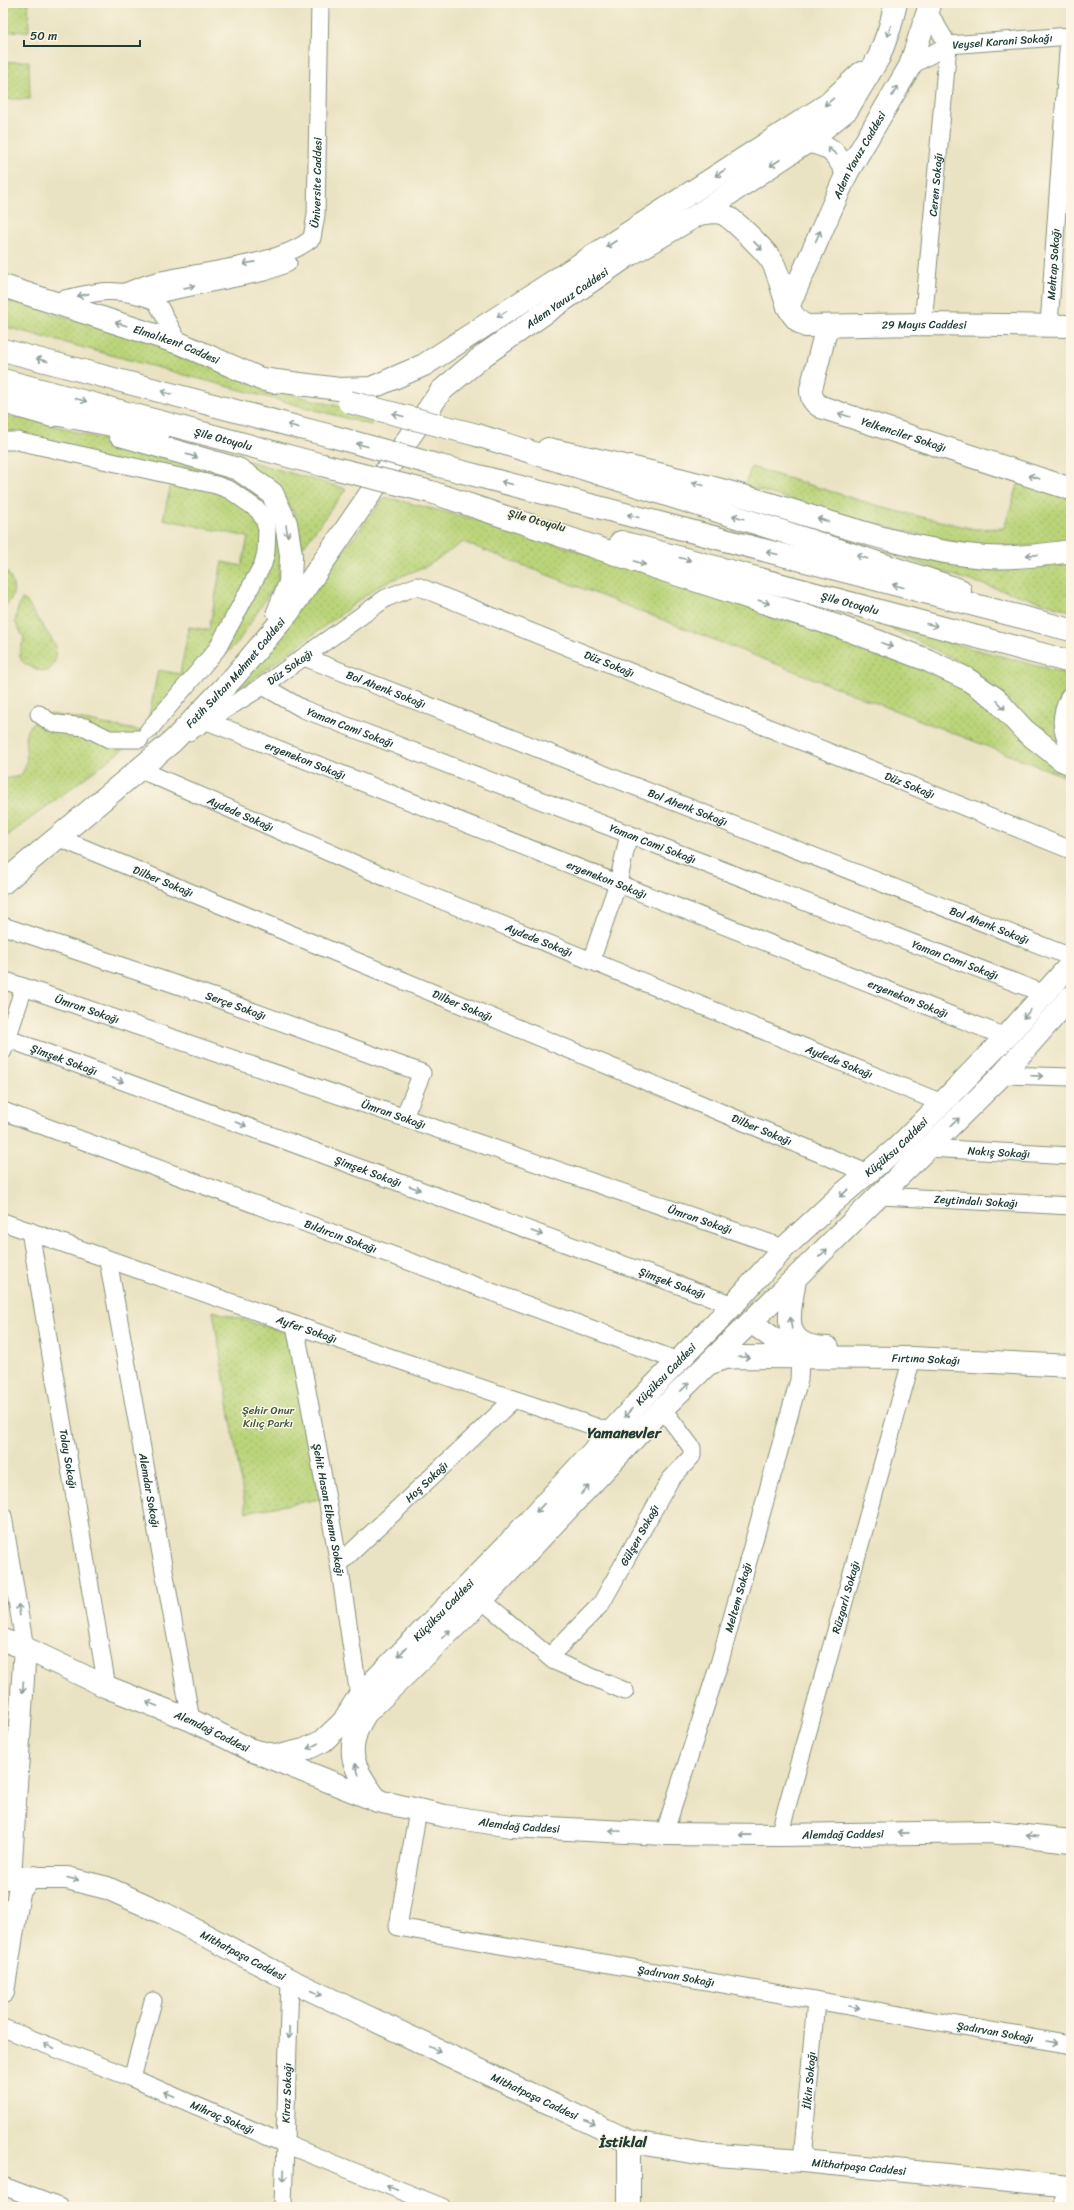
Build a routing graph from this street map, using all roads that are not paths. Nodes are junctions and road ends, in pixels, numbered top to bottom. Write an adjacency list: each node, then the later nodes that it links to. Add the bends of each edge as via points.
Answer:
1 (320, 3): 17 (street, Üniversite Caddesi, one-way to 17, via 316,216 312,238 298,249 275,258 155,281)
2 (327, 3): 18 (street, Üniversite Caddesi, one-way to 2, via 157,294 265,272 290,263 313,250 322,239)
3 (896, 3): 7 (main road, Adem Yavuz Caddesi, one-way to 7)
4 (928, 7): 6 (street, Veysel Karani Sokağı); 8 (main road, Adem Yavuz Caddesi)
5 (1070, 36): 6 (street, Veysel Karani Sokağı); 22 (street, Mehtap Sokağı)
6 (948, 45): 8 (street); 21 (street, Ceren Sokağı)
7 (879, 57): 9 (main road, Adem Yavuz Caddesi, via 847,110); 27 (main road, one-way to 27, via 828,104 424,364 371,388 339,389)
8 (910, 66): 10 (main road, Adem Yavuz Caddesi, one-way to 8)
9 (808, 142): 10 (main road, one-way to 9, via 838,155 822,143); 11 (main road, Adem Yavuz Caddesi, one-way to 11)
10 (847, 173): 15 (main road, Adem Yavuz Caddesi, one-way to 10)
11 (734, 190): 12 (main road, Adem Yavuz Caddesi); 13 (main road, via 729,204)
12 (700, 214): 13 (main road, Adem Yavuz Caddesi, via 719,212); 29 (main road, Adem Yavuz Caddesi, via 626,257 484,356)
13 (731, 217): 14 (main road, one-way to 14)
14 (773, 262): 15 (main road, via 791,272); 20 (main road)
15 (802, 271): 20 (main road, Adem Yavuz Caddesi)
16 (3, 286): 19 (main road, Elmalıkent Caddesi)
17 (126, 292): 18 (street); 19 (street, one-way to 19, via 95,292)
18 (156, 301): 25 (street)
19 (53, 302): 25 (main road, Elmalıkent Caddesi, one-way to 19)
20 (788, 306): 23 (main road, 29 Mayıs Caddesi, via 798,322 806,326)
21 (923, 324): 22 (main road, 29 Mayıs Caddesi); 23 (main road, 29 Mayıs Caddesi)
22 (1049, 325): 24 (main road, 29 Mayıs Caddesi)
23 (827, 326): 35 (main road, Yelkenciler Sokağı, one-way to 23, via 814,403 811,389)
24 (1071, 326)
25 (179, 343): 27 (main road, Elmalıkent Caddesi)
26 (3, 350): 38 (main road, one-way to 26, bridge)
27 (261, 379): 32 (main road, Elmalıkent Caddesi, one-way to 27, bridge)
28 (3, 380): 34 (main road, Şile Otoyolu, one-way to 34)
29 (441, 391): 39 (main road, Fatih Sultan Mehmet Caddesi, via 288,613)
30 (3, 402): 31 (main road)
31 (34, 410): 34 (main road); 39 (main road, one-way to 39, via 238,469 272,493 286,523 291,555 287,591)
32 (477, 435): 37 (main road, one-way to 32, via 988,557 940,552 891,541 758,500 624,465); 38 (main road, one-way to 32, via 943,583)
33 (3, 441): 44 (street, via 17,441 216,485 249,502 264,519 267,529 266,552 262,564 217,649 144,735 109,739 85,727 50,722)
34 (322, 465): 36 (main road, Şile Otoyolu, bridge)
35 (1071, 489)
36 (431, 492): 41 (main road, Şile Otoyolu, one-way to 41); 48 (main road, one-way to 48, via 843,628 927,660 967,679 995,698 1024,730 1062,760)
37 (1071, 552)
38 (1071, 630)
39 (267, 638): 46 (main road, Fatih Sultan Mehmet Caddesi)
40 (304, 657): 42 (street, Düz Sokağı); 52 (street, Düz Sokağı, via 386,598 417,586); 56 (street, Bol Ahenk Sokağı)
41 (1071, 662)
42 (263, 686): 45 (street, Düz Sokağı); 50 (street, Yaman Cami Sokağı, via 303,709)
43 (1071, 698): 47 (main road, via 1065,711 1064,729)
44 (39, 714)
45 (207, 721): 46 (street, Düz Sokağı); 54 (street, ergenekon Sokağı)
46 (173, 741): 49 (main road, Fatih Sultan Mehmet Caddesi)
47 (1071, 744)
48 (1071, 764)
49 (139, 769): 51 (main road, Fatih Sultan Mehmet Caddesi); 57 (street, Aydede Sokağı, via 394,881)
50 (629, 834): 54 (street); 61 (street, Yaman Cami Sokağı)
51 (57, 837): 53 (main road, Fatih Sultan Mehmet Caddesi); 72 (street, Dilber Sokağı)
52 (1071, 850)
53 (3, 883)
54 (618, 883): 57 (street); 63 (street, ergenekon Sokağı)
55 (3, 926): 69 (street, Serçe Sokağı, via 213,997 422,1073)
56 (1071, 957)
57 (591, 961): 67 (street, Aydede Sokağı)
58 (1071, 964): 61 (main road, Küçüksu Caddesi)
59 (3, 980): 60 (street, Ümran Sokağı)
60 (24, 987): 64 (street); 69 (street, Ümran Sokağı)
61 (1045, 994): 62 (main road); 63 (main road, Küçüksu Caddesi, one-way to 63)
62 (1068, 1001): 65 (main road, Küçüksu Caddesi)
63 (1006, 1037): 67 (main road, Küçüksu Caddesi)
64 (4, 1042): 81 (street, Şimşek Sokağı, one-way to 81)
65 (1002, 1075): 66 (street, one-way to 66); 70 (main road, Küçüksu Caddesi, one-way to 65)
66 (1071, 1077)
67 (942, 1103): 72 (main road, Küçüksu Caddesi, via 897,1148)
68 (3, 1111): 87 (street, Bıldırcın Sokağı)
69 (404, 1117): 77 (street, Ümran Sokağı)
70 (928, 1148): 71 (street, Nakış Sokağı); 73 (main road, Küçüksu Caddesi)
71 (1071, 1156)
72 (867, 1173): 77 (main road, Küçüksu Caddesi, one-way to 77)
73 (881, 1196): 74 (street, Zeytindalı Sokağı); 80 (main road, Küçüksu Caddesi, one-way to 73)
74 (1071, 1206)
75 (3, 1222): 76 (street, Ayfer Sokağı)
76 (30, 1231): 78 (street, Ayfer Sokağı); 99 (street, Tolay Sokağı)
77 (784, 1248): 79 (main road, Küçüksu Caddesi)
78 (108, 1260): 84 (street, Ayfer Sokağı); 102 (street, Alemdar Sokağı)
79 (764, 1271): 81 (main road, Küçüksu Caddesi); 82 (main road, via 756,1287)
80 (795, 1280): 82 (main road, Küçüksu Caddesi); 86 (main road, one-way to 80, via 877,1350 811,1347 802,1344 795,1339 791,1328 790,1306)
81 (733, 1305): 82 (main road); 83 (main road, Küçüksu Caddesi)
82 (751, 1322): 83 (main road, via 734,1320); 85 (main road); 88 (main road, Küçüksu Caddesi)
83 (714, 1324): 87 (main road, Küçüksu Caddesi)
84 (295, 1325): 90 (street, Ayfer Sokağı); 94 (street, Şehit Hasan Elbenna Sokağı)
85 (790, 1358): 86 (main road, Fırtına Sokağı); 88 (main road, Fırtına Sokağı, one-way to 85, via 732,1358); 106 (street, Meltem Sokağı, via 799,1380 719,1664)
86 (912, 1358): 89 (main road, Fırtına Sokağı); 107 (street, Rüzgarlı Sokağı)
87 (678, 1361): 92 (main road, Küçüksu Caddesi, one-way to 92)
88 (708, 1364): 91 (main road, Küçüksu Caddesi, one-way to 88)
89 (1071, 1366)
90 (514, 1399): 92 (street, Ayfer Sokağı); 94 (street, Hoş Sokağı)
91 (662, 1408): 92 (main road, Küçüksu Caddesi); 98 (street, Gülşen Sokağı, via 692,1448 692,1456 670,1480 601,1604)
92 (619, 1439): 95 (main road, Küçüksu Caddesi, one-way to 92); 101 (main road, Küçüksu Caddesi, one-way to 101, via 507,1545)
93 (3, 1516): 97 (street, one-way to 93)
94 (339, 1564): 101 (street, Şehit Hasan Elbenna Sokağı)
95 (482, 1600): 98 (street); 104 (main road, Küçüksu Caddesi, one-way to 95, via 360,1778 352,1752 355,1730 366,1713)
96 (3, 1640): 97 (main road, Alemdağ Caddesi)
97 (25, 1648): 99 (main road, Alemdağ Caddesi); 110 (main road, one-way to 110)
98 (549, 1657): 100 (street)
99 (107, 1687): 102 (main road, Alemdağ Caddesi, one-way to 99)
100 (625, 1691)
101 (359, 1696): 103 (main road, Küçüksu Caddesi, one-way to 103, via 343,1722 323,1740 310,1747 279,1756)
102 (192, 1720): 103 (main road, Alemdağ Caddesi)
103 (251, 1750): 104 (main road, Alemdağ Caddesi)
104 (378, 1801): 105 (main road, Alemdağ Caddesi)
105 (418, 1810): 106 (main road, Alemdağ Caddesi, one-way to 105, via 512,1826); 114 (street, Şadırvan Sokağı, via 398,1927)
106 (664, 1834): 107 (main road, Alemdağ Caddesi, one-way to 106)
107 (779, 1835): 108 (main road, Alemdağ Caddesi, one-way to 107, via 989,1832)
108 (1071, 1840)
109 (35, 1877): 110 (main road, Mithatpaşa Caddesi); 112 (main road, Mithatpaşa Caddesi, one-way to 112, via 67,1878 106,1888 165,1914); 113 (main road, via 26,1882 19,1892)
110 (7, 1878): 111 (main road)
111 (3, 1922)
112 (290, 1980): 119 (main road, Mithatpaşa Caddesi, one-way to 119); 120 (street, Kiraz Sokağı, one-way to 120)
113 (3, 1992)
114 (816, 2000): 117 (street, Şadırvan Sokağı, one-way to 117); 121 (street, İlkin Sokağı)
115 (153, 2002): 118 (street)
116 (3, 2028): 118 (street, Mihraç Sokağı, one-way to 116)
117 (1071, 2045)
118 (132, 2078): 120 (street, Mihraç Sokağı, one-way to 118)
119 (629, 2141): 121 (main road, Mithatpaşa Caddesi, via 702,2154); 127 (main road)
120 (285, 2144): 125 (street, Kiraz Sokağı, one-way to 125); 126 (street, Mihraç Sokağı, one-way to 120)
121 (802, 2161): 123 (main road, Mithatpaşa Caddesi)
122 (3, 2186): 124 (street)
123 (1071, 2187): 128 (street)
124 (59, 2207)
125 (283, 2207)
126 (442, 2207)
127 (629, 2207)
128 (1059, 2207)

